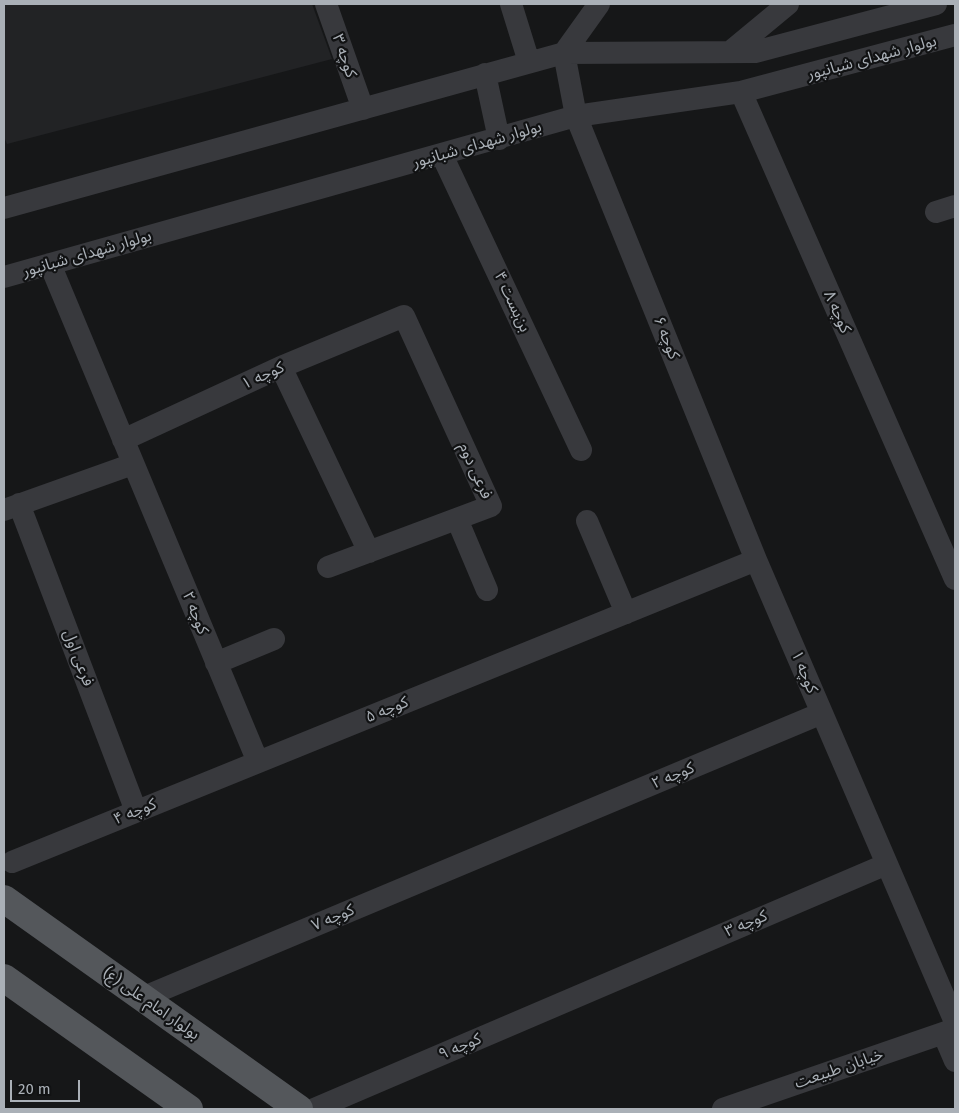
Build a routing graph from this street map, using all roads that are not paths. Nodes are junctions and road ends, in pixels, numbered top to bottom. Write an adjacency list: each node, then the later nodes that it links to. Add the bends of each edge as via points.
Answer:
1 (326, 4): 12 (street, کوچه ۳)
2 (511, 4): 9 (street)
3 (599, 4): 8 (street)
4 (788, 4): 7 (street)
5 (936, 4): 7 (street, via 754,52)
6 (953, 42): 11 (street, بولوار شهدای شبانپور)
7 (730, 52): 8 (street)
8 (564, 53): 9 (street); 13 (street, کوچه ۶)
9 (529, 62): 10 (street)
10 (485, 74): 12 (street); 14 (street)
11 (741, 92): 13 (street, بولوار شهدای شبانپور); 30 (street, کوچه ۸)
12 (362, 109): 16 (street)
13 (576, 116): 14 (street, بولوار شهدای شبانپور); 28 (street, کوچه ۶)
14 (499, 139): 15 (street, بولوار شهدای شبانپور)
15 (442, 155): 17 (street, بولوار شهدای شبانپور); 22 (street, بن‌بست ۴)
16 (4, 208)
17 (50, 264): 18 (street, بولوار شهدای شبانپور); 21 (street, کوچه ۲)
18 (4, 277)
19 (404, 316): 20 (street, کوچه ۱); 25 (street, فرعی دوم, via 491,506)
20 (281, 367): 21 (street, کوچه ۱); 27 (street)
21 (123, 440): 23 (street, کوچه ۲)
22 (581, 450)
23 (133, 464): 24 (street); 34 (street, کوچه ۲)
24 (12, 507): 37 (street, فرعی اول)
25 (457, 519): 27 (street, فرعی دوم); 31 (street)
26 (587, 521): 32 (street)
27 (368, 552): 29 (street, فرعی دوم)
28 (756, 560): 32 (street); 35 (street, کوچه ۱)
29 (328, 567)
30 (955, 579)
31 (487, 590)
32 (626, 612): 36 (street, کوچه ۵)
33 (274, 638): 34 (street)
34 (216, 664): 36 (street, کوچه ۲)
35 (822, 713): 38 (street, کوچه ۲); 40 (street, کوچه ۱)
36 (258, 762): 37 (street, کوچه ۴)
37 (136, 811): 39 (street, کوچه ۴)
38 (524, 838): 44 (street, کوچه ۷)
39 (12, 862)
40 (887, 864): 43 (street, کوچه ۳); 45 (street, کوچه ۱)
41 (4, 899): 44 (main road, بولوار امام علی (ع))
42 (4, 978): 47 (main road)
43 (606, 984): 49 (street, کوچه ۹)
44 (142, 998): 48 (main road, بولوار امام علی (ع))
45 (951, 1028): 46 (street); 50 (street, خیابان طبیعت)
46 (955, 1061)
47 (189, 1109)
48 (299, 1109)
49 (314, 1109)
50 (723, 1109)

